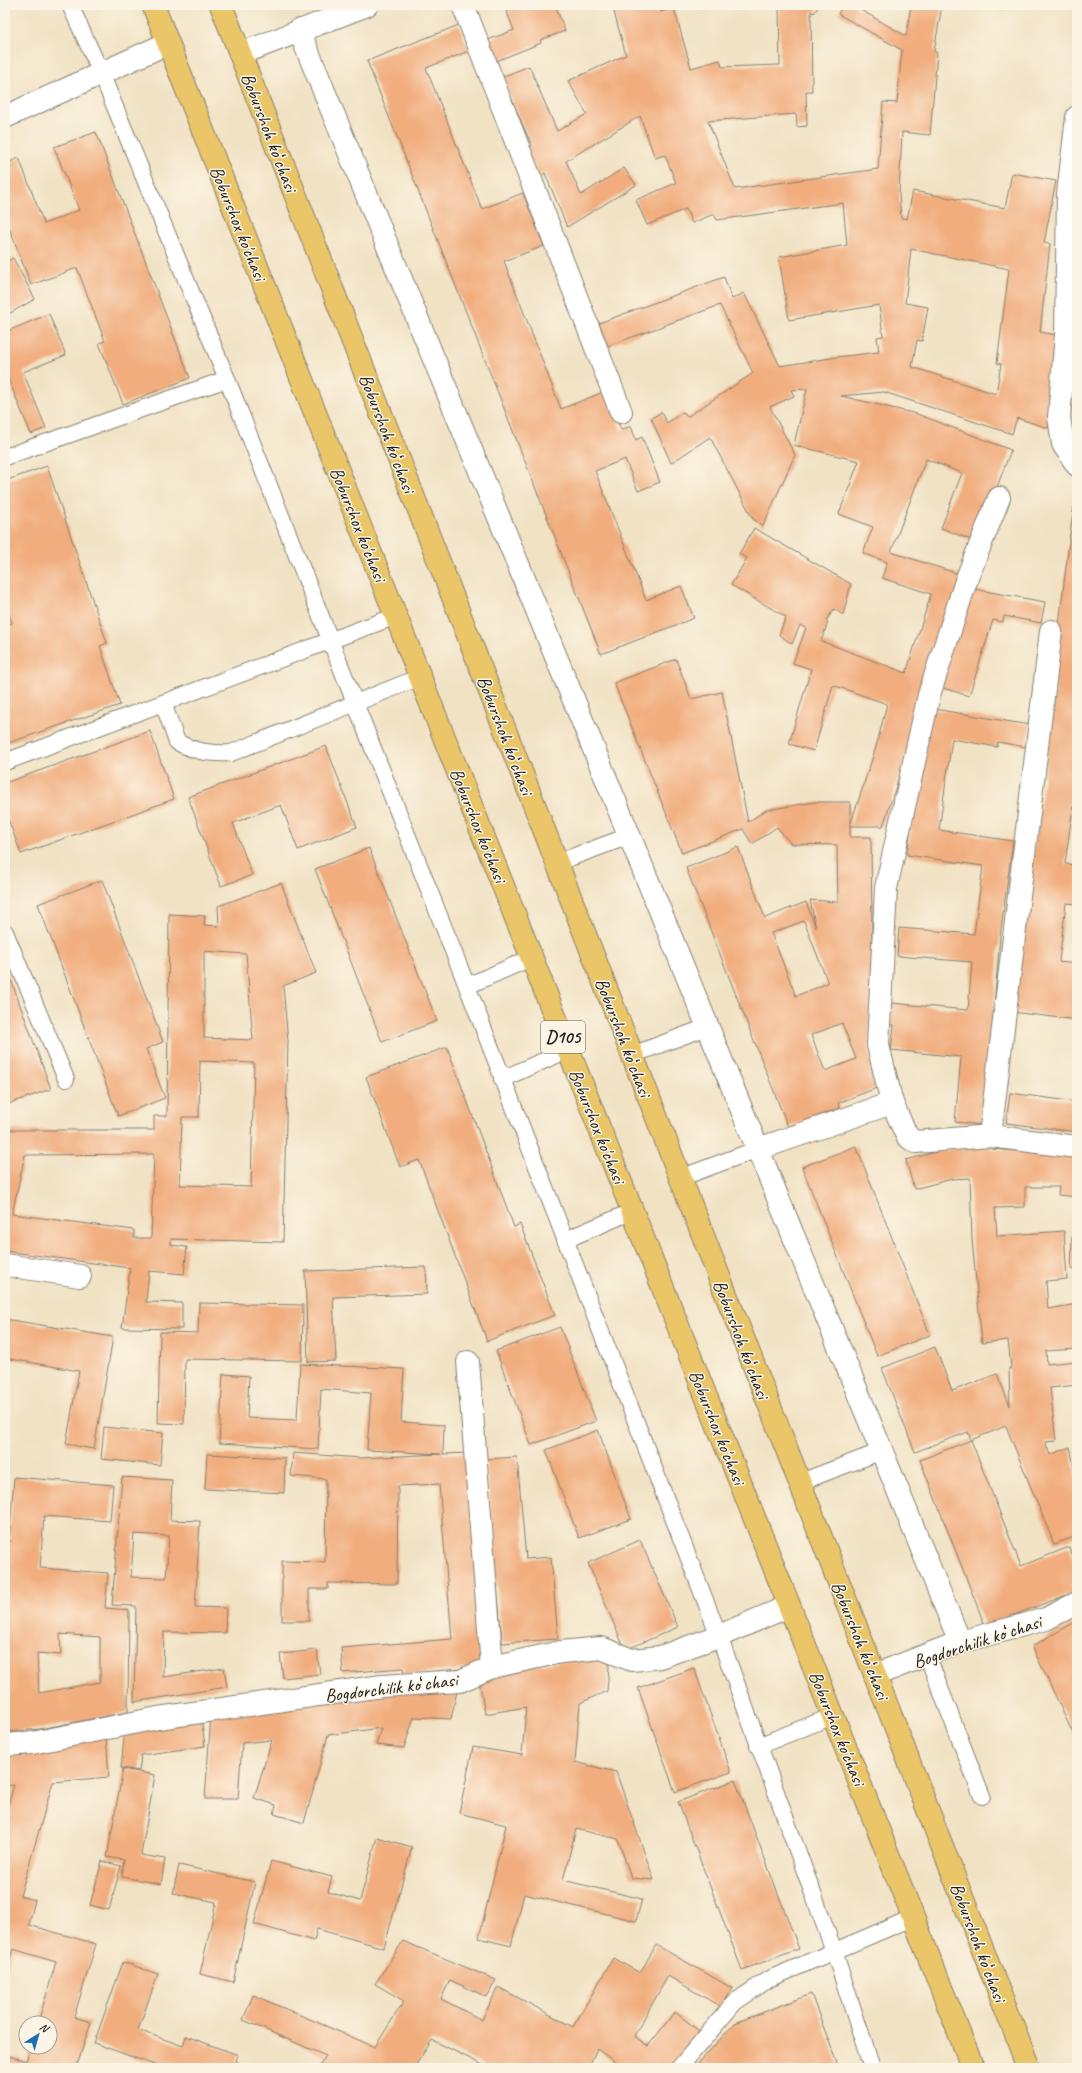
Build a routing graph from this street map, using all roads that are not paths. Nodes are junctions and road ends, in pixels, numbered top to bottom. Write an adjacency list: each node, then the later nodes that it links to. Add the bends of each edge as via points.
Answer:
1 (70, 5): 9 (lane)
2 (153, 5): 7 (main road, Boburshox ko'chasi / D105)
3 (221, 5): 8 (main road, Boburshoh koʻchasi)
4 (367, 5): 6 (street)
5 (463, 5): 13 (street)
6 (299, 30): 8 (street); 24 (street)
7 (168, 43): 9 (street); 17 (main road, Boburshox ko'chasi / D105)
8 (240, 54): 25 (main road, Boburshoh koʻchasi)
9 (101, 72): 10 (street); 12 (lane)
10 (5, 117)
11 (1077, 117): 15 (street, via 1068,194 1066,334 1059,417 1063,444)
12 (227, 379): 14 (lane); 19 (lane)
13 (621, 412)
14 (5, 457)
15 (1077, 465)
16 (999, 498): 34 (street, via 967,578 929,695 886,888 878,1044)
17 (396, 616): 19 (lane); 20 (main road, Boburshox ko'chasi / D105)
18 (1051, 631): 35 (street)
19 (332, 640): 21 (lane); 22 (lane)
20 (420, 677): 22 (lane); 27 (main road, Boburshox ko'chasi / D105)
21 (162, 703): 22 (lane, via 177,742 191,750 210,754 231,753); 23 (lane)
22 (357, 703): 28 (lane)
23 (5, 762)
24 (629, 836): 25 (lane); 29 (street)
25 (556, 863): 31 (main road, Boburshoh koʻchasi)
26 (5, 932): 32 (lane)
27 (531, 958): 28 (lane); 30 (main road, Boburshox ko'chasi / D105)
28 (467, 986): 33 (lane)
29 (707, 1027): 31 (lane); 37 (street)
30 (568, 1050): 33 (lane); 39 (main road, Boburshox ko'chasi / D105)
31 (632, 1055): 38 (main road, Boburshoh koʻchasi)
32 (66, 1079)
33 (502, 1079): 40 (lane)
34 (892, 1103): 35 (street, via 907,1136 914,1142); 37 (street)
35 (990, 1136): 36 (street)
36 (1077, 1147)
37 (758, 1149): 38 (lane); 44 (street)
38 (680, 1178): 45 (main road, Boburshoh koʻchasi)
39 (633, 1211): 40 (lane); 47 (main road, Boburshox ko'chasi / D105)
40 (565, 1240): 48 (lane)
41 (5, 1265): 42 (street)
42 (80, 1276)
43 (468, 1362): 51 (street)
44 (882, 1451): 45 (lane); 49 (street)
45 (798, 1483): 52 (main road, Boburshoh koʻchasi)
46 (1077, 1603): 49 (street, Bogdorchilik koʻchasi, via 1046,1619)
47 (790, 1606): 48 (street, Bogdorchilik koʻchasi); 53 (main road, Boburshox ko'chasi / D105)
48 (718, 1636): 51 (street, Bogdorchilik koʻchasi, via 660,1657 632,1660 601,1648 562,1652); 55 (lane)
49 (960, 1642): 50 (street, Bogdorchilik koʻchasi)
50 (927, 1655): 52 (street, Bogdorchilik koʻchasi); 56 (lane)
51 (492, 1667): 54 (street, Bogdorchilik koʻchasi, via 460,1681 382,1686 158,1718 32,1743)
52 (875, 1675): 62 (main road, Boburshoh koʻchasi)
53 (833, 1716): 55 (lane); 57 (main road, Boburshox ko'chasi / D105)
54 (5, 1745)
55 (758, 1746): 58 (lane)
56 (982, 1796)
57 (912, 1918): 58 (lane); 61 (main road, Boburshox ko'chasi / D105)
58 (834, 1951): 59 (lane, via 769,1978 735,2002); 60 (lane)
59 (679, 2068)
60 (872, 2068)
61 (973, 2068)
62 (1028, 2068)

